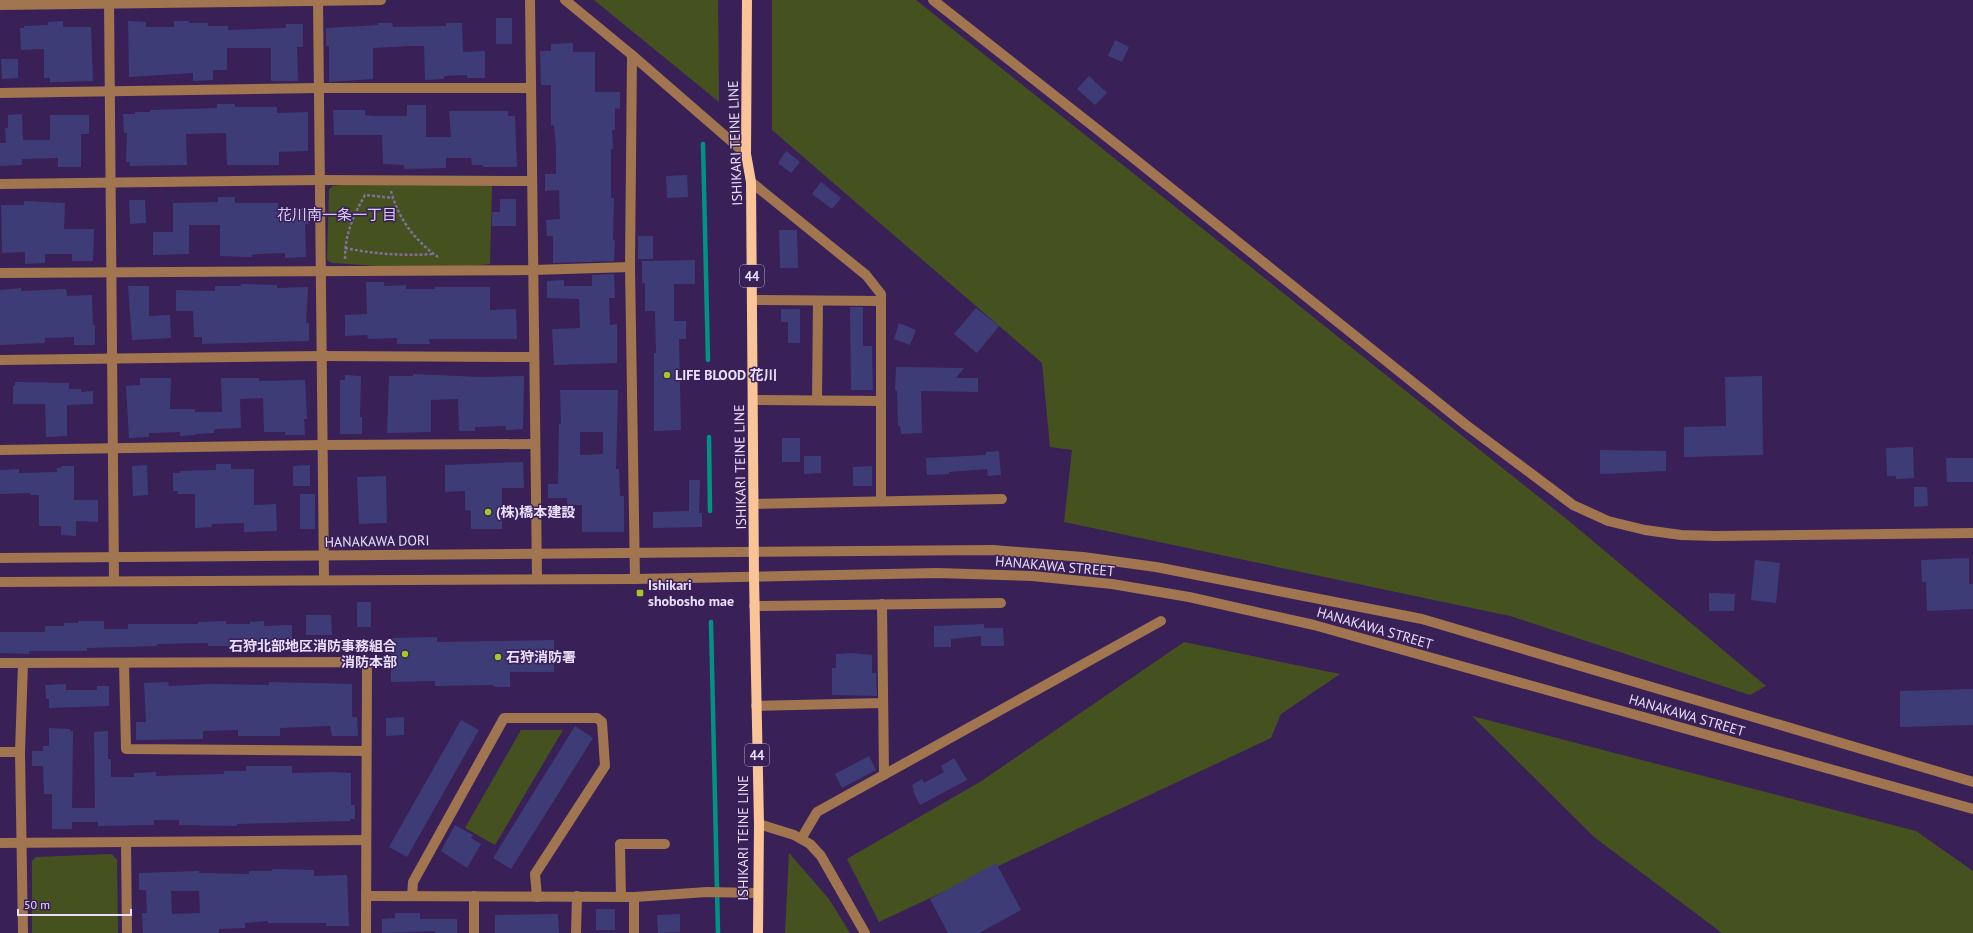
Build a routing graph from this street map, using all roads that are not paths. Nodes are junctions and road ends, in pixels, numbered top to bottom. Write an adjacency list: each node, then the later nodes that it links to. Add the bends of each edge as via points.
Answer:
1 (318, 0): 2 (street); 7 (street); 10 (street)
2 (381, 0)
3 (530, 0): 11 (street)
4 (565, 0): 9 (street)
5 (747, 0): 14 (main road, ISHIKARI TEINE LINE / 44)
6 (933, 0): 42 (street, via 1466,424 1573,505 1608,521 1681,535)
7 (109, 2): 8 (street); 12 (street)
8 (0, 5)
9 (632, 55): 14 (street); 20 (street)
10 (319, 88): 11 (street); 12 (street); 15 (street)
11 (531, 88): 16 (street)
12 (110, 91): 13 (street); 18 (street)
13 (0, 93)
14 (746, 154): 17 (main road, ISHIKARI TEINE LINE / 44)
15 (320, 180): 16 (street); 18 (street); 23 (street)
16 (532, 181): 21 (street)
17 (751, 182): 25 (main road, ISHIKARI TEINE LINE / 44); 26 (street, via 866,275 881,294)
18 (111, 183): 19 (street); 22 (street)
19 (0, 184)
20 (630, 267): 21 (street); 44 (street)
21 (533, 270): 23 (street); 29 (street)
22 (112, 271): 23 (street); 24 (street); 30 (street)
23 (321, 271): 28 (street)
24 (0, 273)
25 (752, 300): 27 (street); 32 (main road, ISHIKARI TEINE LINE / 44)
26 (881, 300): 27 (street); 34 (street)
27 (818, 301): 33 (street)
28 (322, 356): 29 (street); 30 (street); 36 (street)
29 (534, 357): 35 (street)
30 (113, 358): 31 (street); 37 (street)
31 (0, 360)
32 (753, 400): 33 (street); 41 (main road, ISHIKARI TEINE LINE / 44)
33 (817, 400): 34 (street)
34 (881, 401): 40 (street)
35 (535, 444): 36 (street); 45 (street)
36 (323, 445): 37 (street); 46 (street)
37 (114, 448): 38 (street); 48 (street)
38 (0, 450)
39 (1002, 499): 40 (street)
40 (881, 501): 41 (street)
41 (754, 504): 43 (main road, ISHIKARI TEINE LINE / 44)
42 (1973, 533)
43 (754, 552): 44 (street, HANAKAWA DORI); 49 (main road, ISHIKARI TEINE LINE / 44); 68 (street, HANAKAWA STREET, via 993,550 1083,557 1225,579 1422,619)
44 (635, 553): 45 (street, HANAKAWA DORI); 51 (street)
45 (536, 554): 46 (street, HANAKAWA DORI); 50 (street)
46 (324, 556): 48 (street, HANAKAWA DORI); 52 (street)
47 (0, 558): 48 (street, HANAKAWA DORI)
48 (114, 558): 53 (street)
49 (754, 577): 51 (street); 57 (main road, ISHIKARI TEINE LINE / 44); 69 (street, HANAKAWA STREET, via 937,573 1032,576 1112,584 1189,597 1314,624)
50 (537, 578): 51 (street); 52 (street)
51 (635, 579)
52 (324, 580): 53 (street)
53 (114, 581): 54 (street)
54 (0, 582)
55 (1001, 603): 56 (street)
56 (882, 604): 57 (street); 62 (street)
57 (754, 606): 63 (main road, ISHIKARI TEINE LINE / 44)
58 (1161, 621): 67 (street)
59 (124, 662): 61 (street); 64 (street, via 126,750); 64 (street, via 367,662)
60 (0, 663): 61 (street)
61 (23, 663): 66 (street)
62 (883, 703): 63 (street); 67 (street)
63 (756, 706): 70 (main road, ISHIKARI TEINE LINE / 44)
64 (366, 751): 72 (street)
65 (0, 752): 66 (street)
66 (20, 752): 75 (street)
67 (884, 775): 71 (street, via 817,812)
68 (1973, 782)
69 (1973, 808)
70 (758, 824): 71 (street); 77 (main road, ISHIKARI TEINE LINE / 44)
71 (801, 839): 92 (street, via 810,844 821,856)
72 (366, 840): 73 (street); 78 (street)
73 (126, 842): 75 (street); 86 (street)
74 (0, 843): 75 (street)
75 (22, 843): 85 (street)
76 (665, 844): 83 (street, via 620,844)
77 (757, 893): 84 (street, via 707,892); 91 (main road, ISHIKARI TEINE LINE / 44)
78 (366, 896): 79 (street); 87 (street)
79 (412, 896): 80 (street); 82 (street, via 412,882 504,718 597,718 602,722 605,766 535,874)
80 (474, 896): 82 (street); 88 (street)
81 (576, 896): 82 (street); 83 (street); 89 (street)
82 (537, 897)
83 (620, 897): 84 (street)
84 (634, 897): 90 (street)
85 (23, 933)
86 (127, 933)
87 (366, 933)
88 (474, 933)
89 (576, 933)
90 (634, 933)
91 (758, 933)
92 (865, 933)

